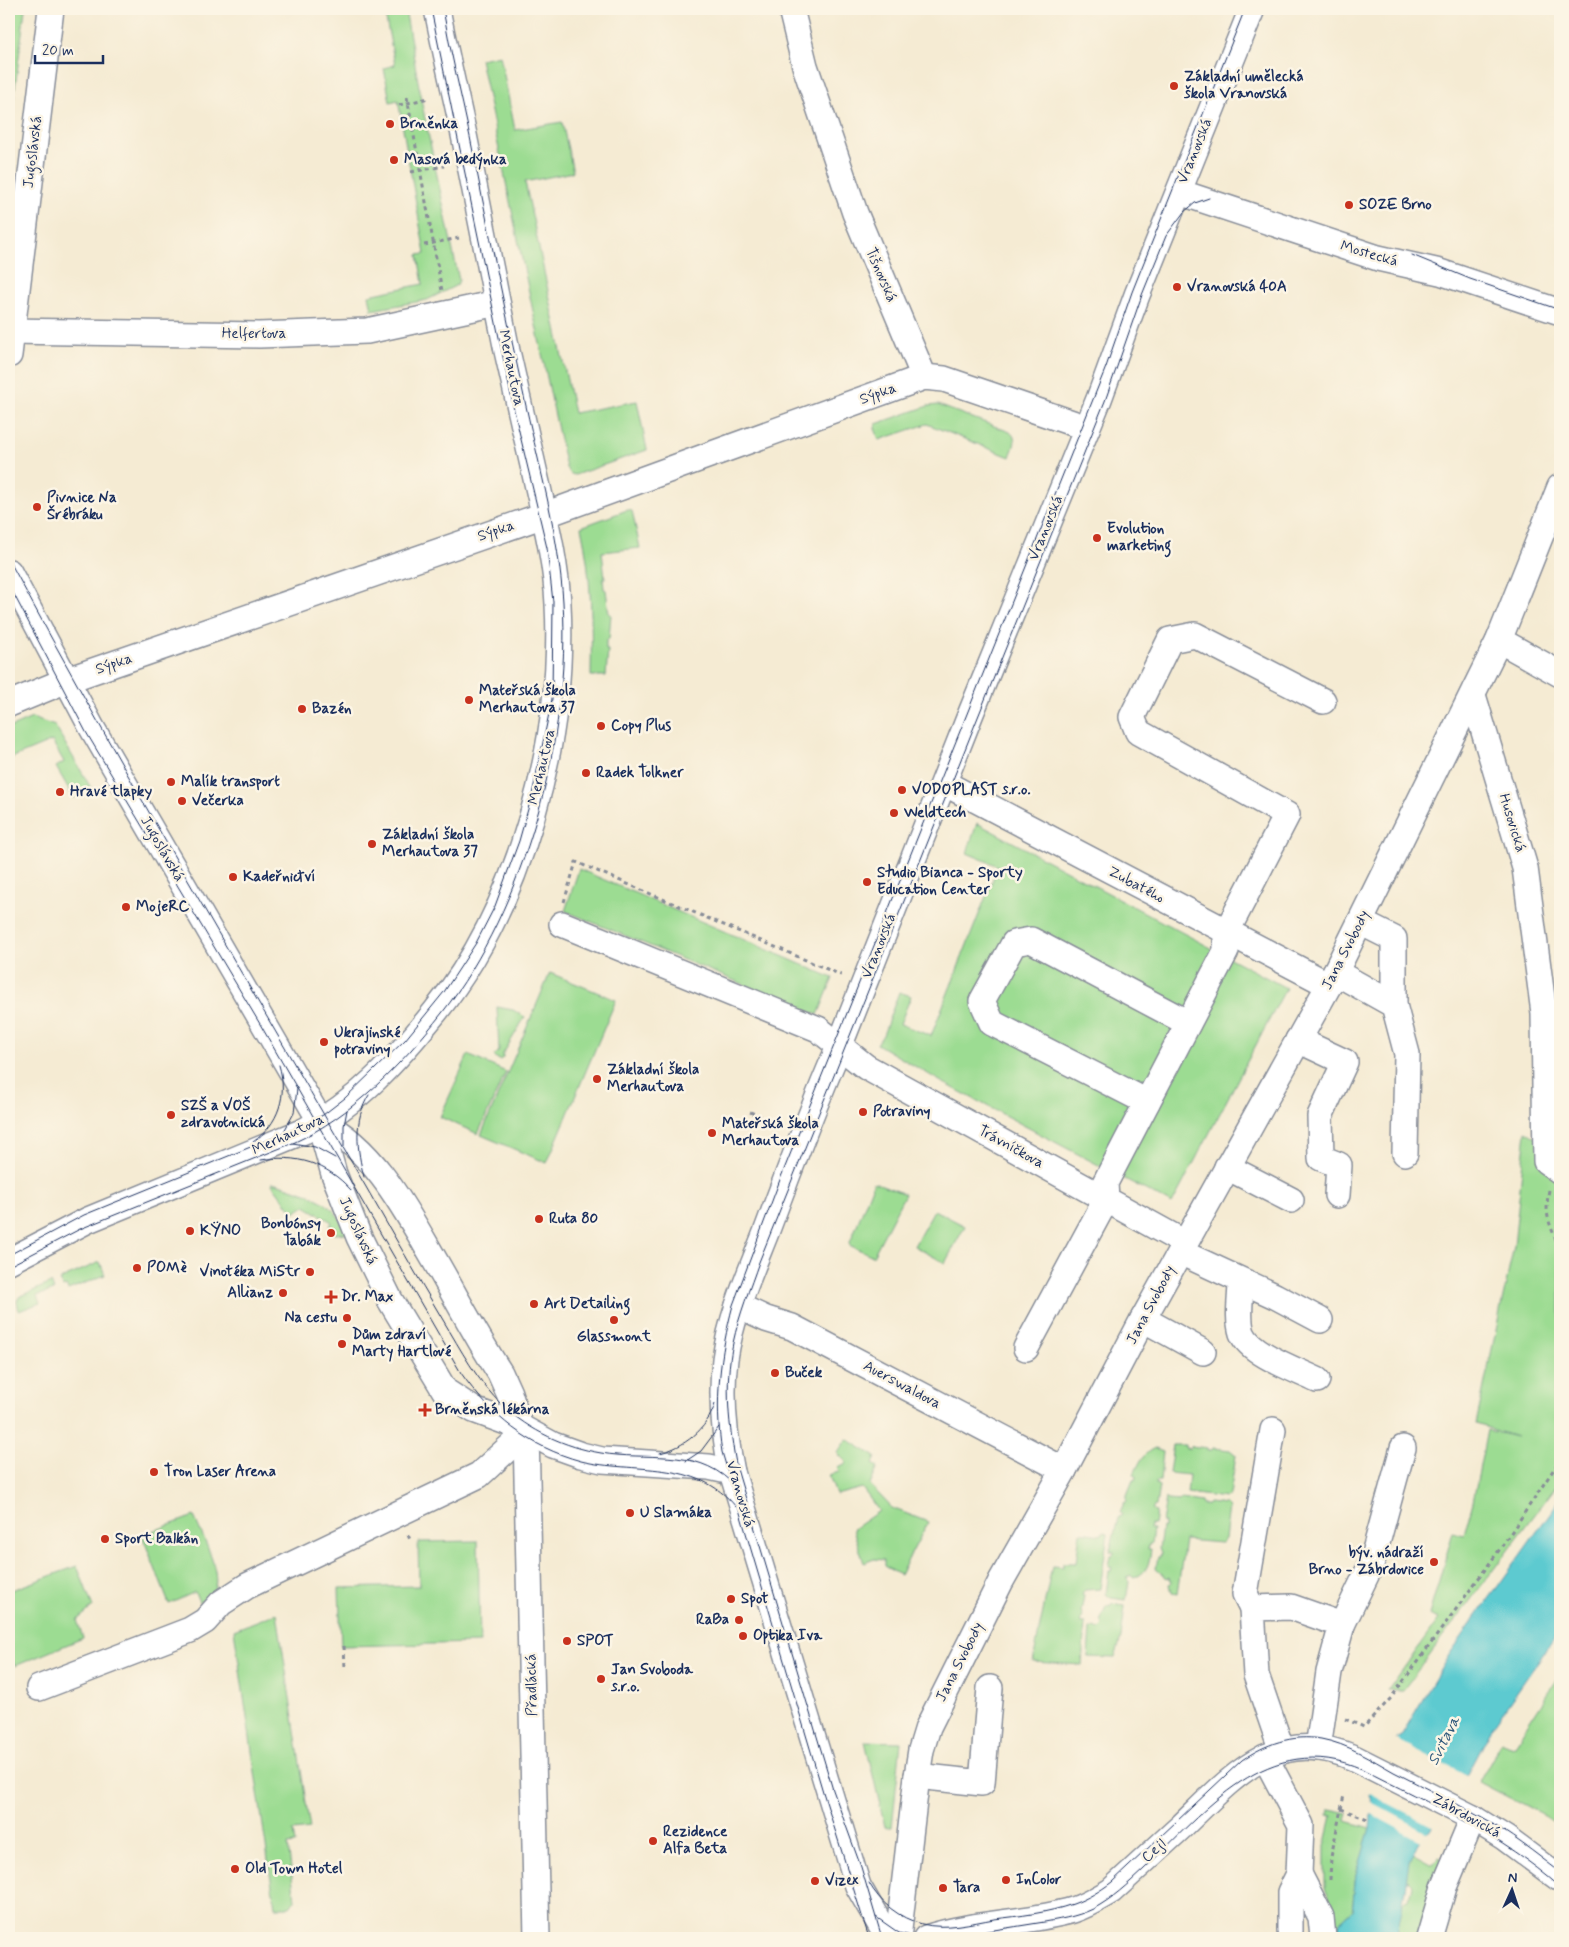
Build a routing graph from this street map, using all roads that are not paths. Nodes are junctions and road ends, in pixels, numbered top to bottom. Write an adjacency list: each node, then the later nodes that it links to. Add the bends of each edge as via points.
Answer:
1 (51, 9): 8 (street, Jugoslávská)
2 (437, 9): 6 (street, Merhautova)
3 (791, 9): 10 (street, Tišnovská, via 805,66 855,213)
4 (1252, 9): 5 (street, Vranovská)
5 (1187, 195): 7 (street, Mostecká, via 1378,258 1440,272); 11 (street, Vranovská, via 1137,294)
6 (497, 303): 8 (street, Helfertova, via 367,331 259,335); 13 (street, Merhautova)
7 (1560, 312)
8 (10, 331): 9 (street, Jugoslávská)
9 (9, 355)
10 (924, 377): 11 (street, via 944,380); 13 (street, Sýpka)
11 (1087, 428): 21 (street, Vranovská)
12 (1560, 487): 15 (street)
13 (544, 514): 17 (street, Sýpka); 31 (street, Merhautova, via 558,602 556,700 537,796 520,852 490,928 449,994 408,1044 367,1086)
14 (9, 572): 17 (street, Jugoslávská)
15 (1499, 640): 16 (street); 18 (street)
16 (1560, 674)
17 (67, 680): 20 (street, Sýpka); 31 (street, Jugoslávská, via 96,736)
18 (1473, 695): 22 (street, Jana Svobody); 34 (street, Husovická, via 1525,868 1544,1013 1546,1161)
19 (1323, 701): 24 (street, via 1195,635 1170,640 1132,717 1138,732 1287,815)
20 (9, 704)
21 (944, 783): 24 (street, Zubatého); 29 (street, Vranovská)
22 (1360, 922): 25 (street, Jana Svobody); 26 (street, via 1394,939)
23 (562, 924): 29 (street, via 812,1025)
24 (1226, 933): 25 (street, Zubatého); 27 (street, via 1226,951)
25 (1332, 978): 26 (street, Zubatého); 28 (street, Jana Svobody)
26 (1394, 1005): 32 (street, via 1407,1054)
27 (1188, 1024): 30 (street); 30 (street, via 1032,940 1014,943 982,1001 992,1023)
28 (1298, 1040): 33 (street, Jana Svobody); 35 (street, via 1345,1062 1320,1116 1322,1158 1339,1165)
29 (839, 1046): 36 (street, Trávníčkova, via 866,1067); 41 (street, Vranovská)
30 (1147, 1102): 36 (street, via 1105,1183)
31 (321, 1122): 39 (street, Merhautova, via 88,1220); 47 (street, Jugoslávská, via 358,1149 407,1212 500,1372); 47 (street, Jugoslávská, via 334,1174 360,1236 390,1300 445,1391 474,1410)
32 (1404, 1153)
33 (1228, 1167): 37 (street); 38 (street, Jana Svobody)
34 (1556, 1177)
35 (1337, 1195)
36 (1106, 1200): 38 (street, Trávníčkova); 44 (street)
37 (1291, 1200)
38 (1182, 1247): 40 (street, Trávníčkova); 42 (street, Jana Svobody)
39 (9, 1261)
40 (1242, 1282): 43 (street, Trávníčkova); 46 (street, via 1241,1324 1248,1344)
41 (738, 1306): 50 (street, Auerswaldova, via 792,1327); 51 (street, Vranovská, via 727,1351 723,1391 724,1428)
42 (1143, 1319): 45 (street); 50 (street, Jana Svobody)
43 (1320, 1320)
44 (1026, 1348)
45 (1203, 1352)
46 (1317, 1380)
47 (523, 1429): 51 (street, Jugoslávská, via 565,1450 602,1460 679,1464); 54 (street, via 479,1476 247,1586 190,1630); 65 (street, Přadlácká)
48 (1273, 1430): 52 (street, via 1245,1594)
49 (1402, 1448): 53 (street, via 1371,1565)
50 (1064, 1470): 59 (street, Jana Svobody, via 1000,1581 928,1727)
51 (732, 1472): 66 (street, Vranovská, via 858,1886)
52 (1252, 1608): 53 (street, via 1291,1608); 57 (street, via 1256,1675)
53 (1342, 1625): 56 (street, via 1329,1672)
54 (38, 1688)
55 (990, 1688): 59 (street, via 982,1782)
56 (1318, 1748): 57 (street, Cejl); 58 (street, Cejl, via 1346,1754)
57 (1273, 1754): 61 (street, via 1301,1825); 68 (street, Cejl, via 1252,1763 1228,1780 1111,1891 1094,1901 1047,1916 959,1929)
58 (1365, 1764): 60 (street, Zábrdovická)
59 (917, 1776): 67 (street, Jana Svobody)
60 (1468, 1815): 62 (street, Zábrdovická); 69 (street)
61 (1299, 1874): 63 (street); 64 (street, via 1290,1892)
62 (1560, 1879)
63 (1322, 1928)
64 (1290, 1931)
65 (537, 1938)
66 (888, 1938)
67 (898, 1938)
68 (926, 1938)
69 (1429, 1938)

